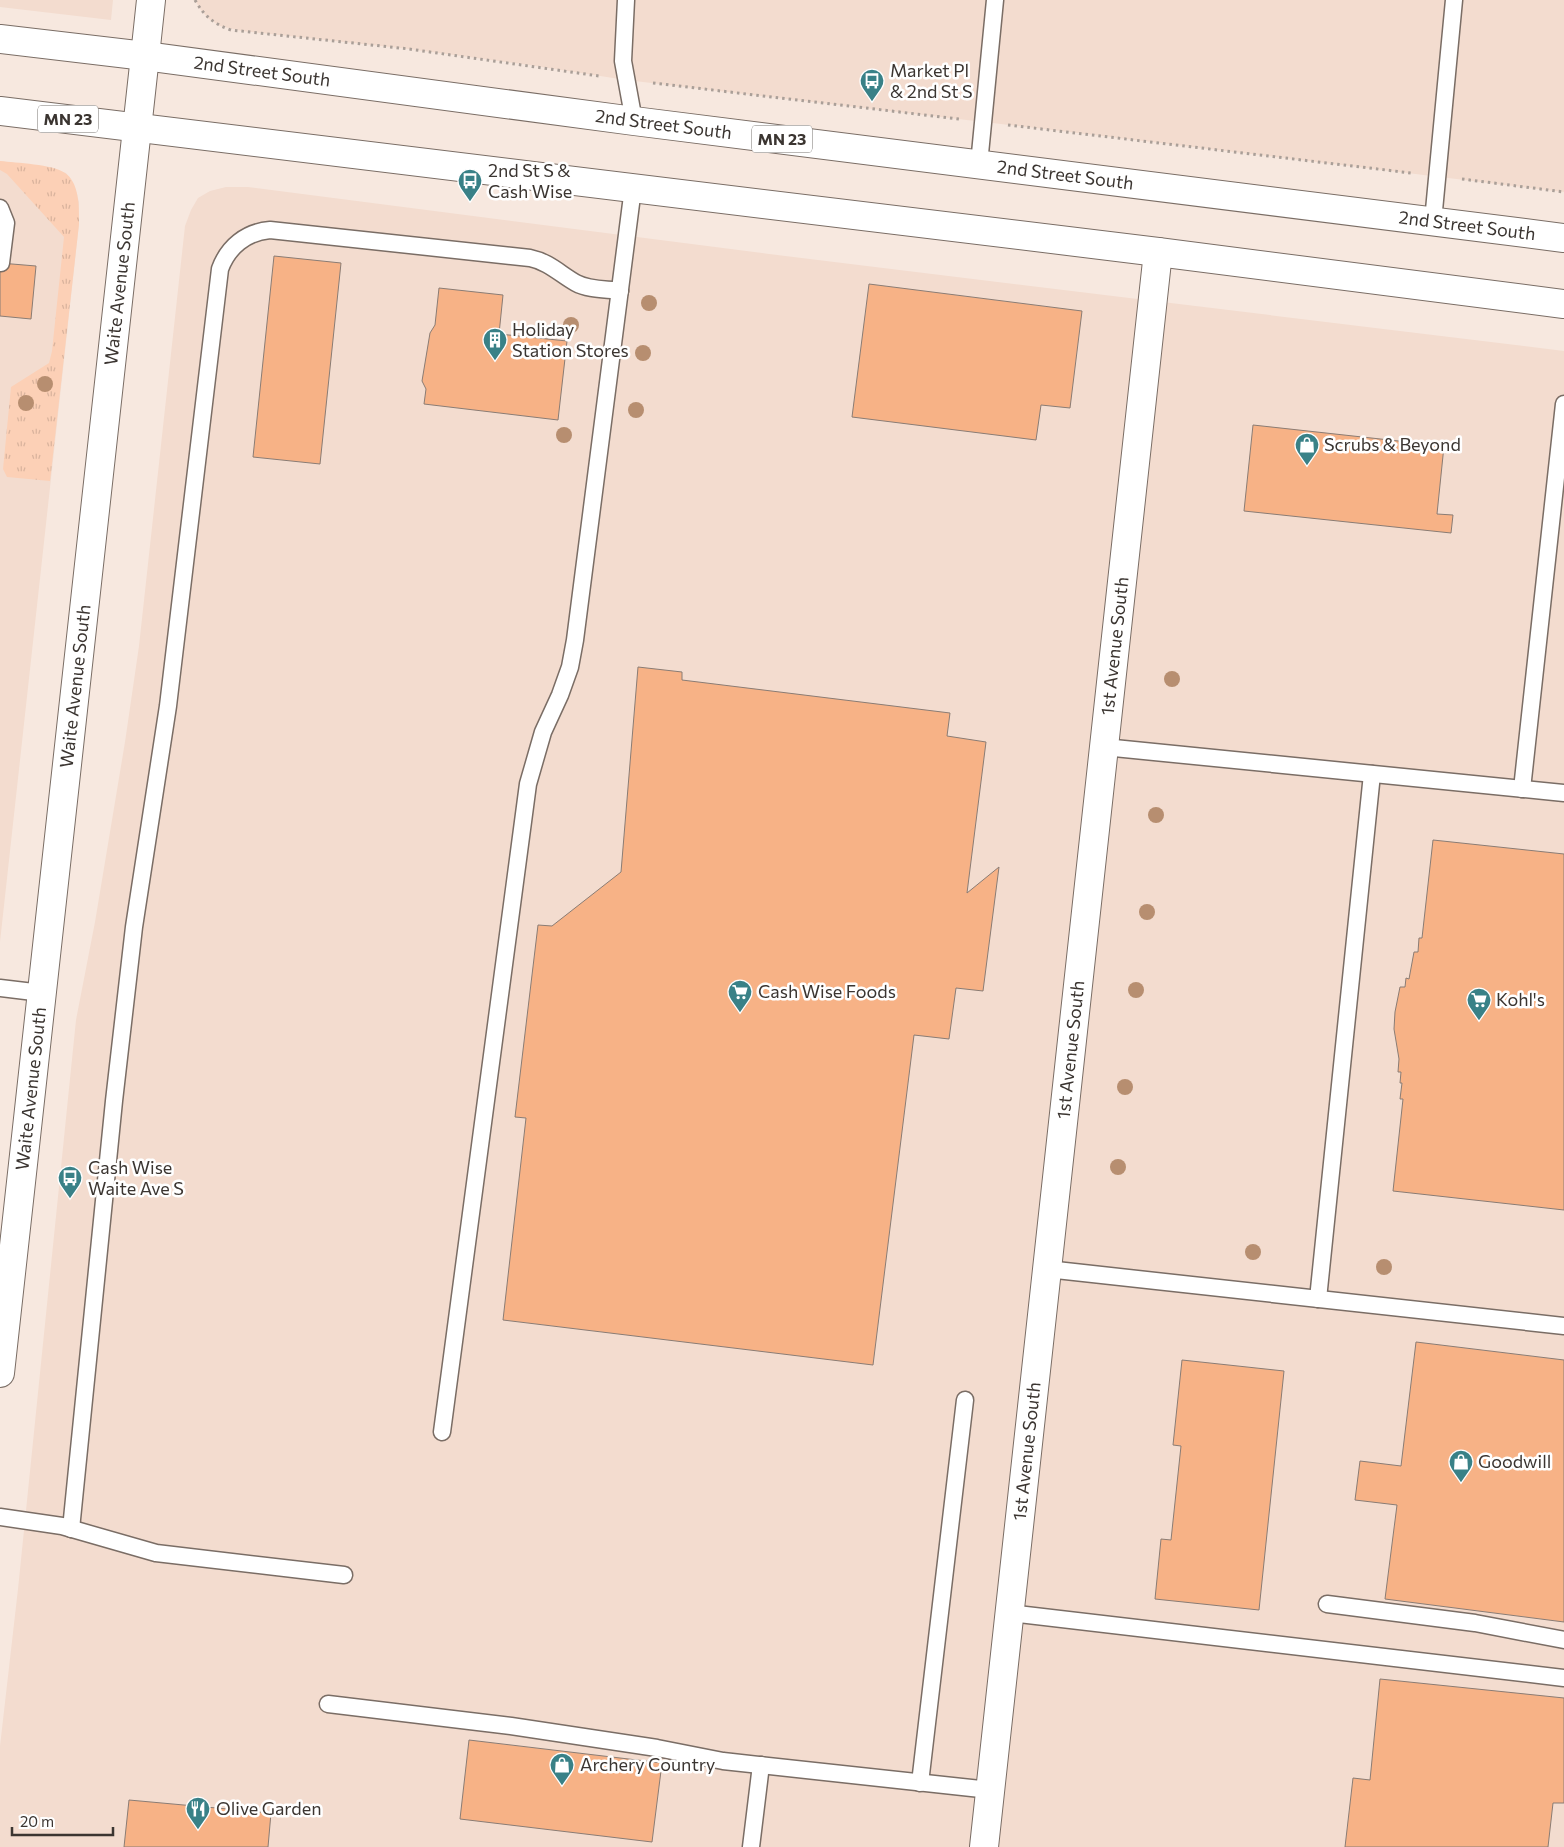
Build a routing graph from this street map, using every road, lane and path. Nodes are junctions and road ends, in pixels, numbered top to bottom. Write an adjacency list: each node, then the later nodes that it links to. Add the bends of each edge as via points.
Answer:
1 (151, 0): 7 (main road, Waite Avenue South)
2 (195, 0): 8 (path, via 209,19 231,30 409,49)
3 (626, 0): 8 (lane, via 623,61)
4 (995, 0): 11 (lane)
5 (1454, 0): 14 (lane)
6 (0, 39): 7 (main road, 2nd Street South / MN 23)
7 (144, 56): 10 (main road, 2nd Street South / MN 23); 12 (main road, Waite Avenue South)
8 (626, 80): 10 (lane); 11 (path)
9 (0, 111): 12 (main road, MN 23)
10 (634, 121): 13 (main road, 2nd Street South / MN 23)
11 (982, 122): 13 (lane); 14 (path)
12 (136, 128): 15 (main road, MN 23); 30 (main road, Waite Avenue South)
13 (979, 164): 18 (main road, 2nd Street South / MN 23)
14 (1437, 176): 16 (path); 18 (lane)
15 (633, 188): 20 (main road, MN 23); 22 (lane)
16 (1564, 192)
17 (0, 208): 21 (lane, via 6,224)
18 (1432, 221): 19 (main road, 2nd Street South / MN 23)
19 (1564, 238)
20 (1158, 252): 23 (main road, MN 23); 25 (main road, 1st Avenue South)
21 (1, 263)
22 (620, 291): 36 (lane, via 570,667 543,732 528,784); 38 (lane, via 578,284 542,260 270,230 247,236 230,249 224,259 220,269 168,706 134,928)
23 (1564, 304)
24 (1564, 404): 27 (lane)
25 (1104, 747): 26 (lane); 31 (main road, 1st Avenue South)
26 (1372, 774): 27 (lane); 32 (lane)
27 (1522, 789): 28 (lane)
28 (1564, 793)
29 (0, 988): 30 (lane)
30 (42, 992): 34 (main road, Waite Avenue South)
31 (1047, 1269): 32 (lane); 41 (main road, 1st Avenue South)
32 (1318, 1299): 33 (lane)
33 (1564, 1326)
34 (0, 1373)
35 (965, 1400): 46 (lane)
36 (442, 1432)
37 (0, 1517): 38 (lane)
38 (71, 1529): 39 (lane, via 156,1553)
39 (344, 1575)
40 (1327, 1604): 42 (lane)
41 (1010, 1613): 43 (lane); 47 (main road, 1st Avenue South)
42 (1564, 1640)
43 (1564, 1678)
44 (328, 1704): 45 (lane, via 529,1729)
45 (761, 1765): 46 (lane); 48 (lane)
46 (920, 1783): 47 (lane)
47 (990, 1790): 49 (main road, 1st Avenue South)
48 (750, 1847)
49 (984, 1847)

